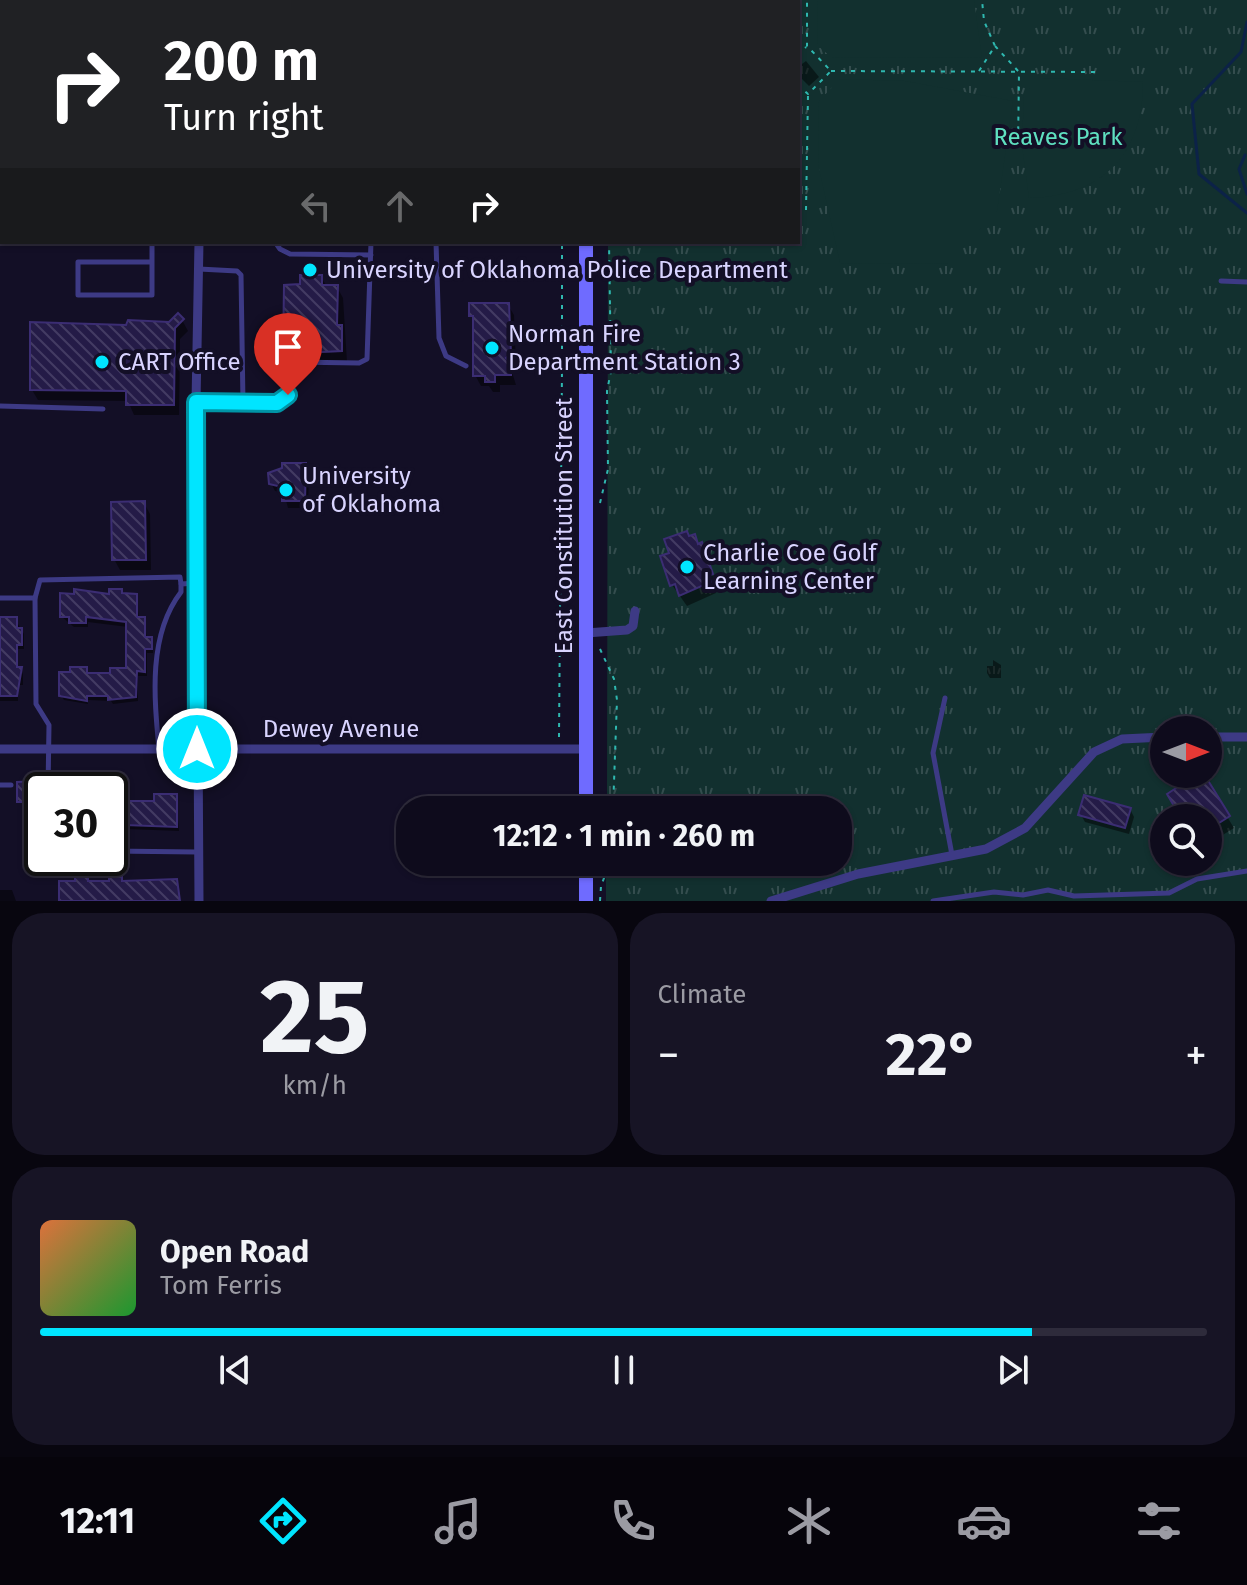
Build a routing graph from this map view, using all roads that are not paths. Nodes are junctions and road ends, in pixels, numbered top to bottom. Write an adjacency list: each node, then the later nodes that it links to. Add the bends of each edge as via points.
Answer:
1 (152, 244): 8 (lane)
2 (199, 244): 9 (street)
3 (276, 244): 7 (lane, via 290,254)
4 (371, 244): 7 (lane)
5 (436, 244): 14 (lane, via 439,338 446,356)
6 (586, 244): 12 (main road, East Constitution Street)
7 (371, 255): 16 (lane, via 367,359 292,362 287,367 285,400)
8 (152, 262): 8 (lane, via 152,295 78,295 78,262)
9 (199, 269): 15 (street); 16 (lane, via 241,275)
10 (1221, 281): 11 (lane)
11 (1247, 282)
12 (586, 357): 13 (lane); 24 (main road, East Constitution Street)
13 (511, 359)
14 (466, 366)
15 (196, 402): 16 (lane); 19 (street)
16 (243, 403)
17 (0, 406): 18 (lane)
18 (103, 409)
19 (197, 583): 20 (lane); 32 (street)
20 (181, 584): 22 (lane, via 180,577 42,577); 31 (lane, via 157,652)
21 (0, 598): 22 (lane)
22 (35, 598): 30 (lane, via 36,704 49,725)
23 (635, 611): 24 (street, via 627,630)
24 (592, 633): 33 (main road, East Constitution Street)
25 (945, 698): 40 (lane, via 933,753)
26 (1222, 737): 27 (street)
27 (1247, 737)
28 (1150, 738): 40 (street, via 1109,743 1081,764 1025,828 986,849)
29 (0, 749): 30 (street, Dewey Avenue)
30 (49, 749): 31 (street, Dewey Avenue); 34 (lane)
31 (159, 749): 32 (street, Dewey Avenue)
32 (197, 749): 33 (street, Dewey Avenue); 39 (street)
33 (586, 749): 37 (main road, East Constitution Street)
34 (48, 772)
35 (0, 785): 36 (lane)
36 (11, 785)
37 (586, 796)
38 (128, 851): 39 (lane)
39 (197, 852): 43 (street)
40 (952, 856): 45 (street, via 858,874)
41 (1247, 871): 46 (lane, via 1197,879 1169,893 1074,896 1048,890)
42 (586, 876): 44 (main road)
43 (199, 901)
44 (586, 901)
45 (771, 901)
46 (933, 901)

